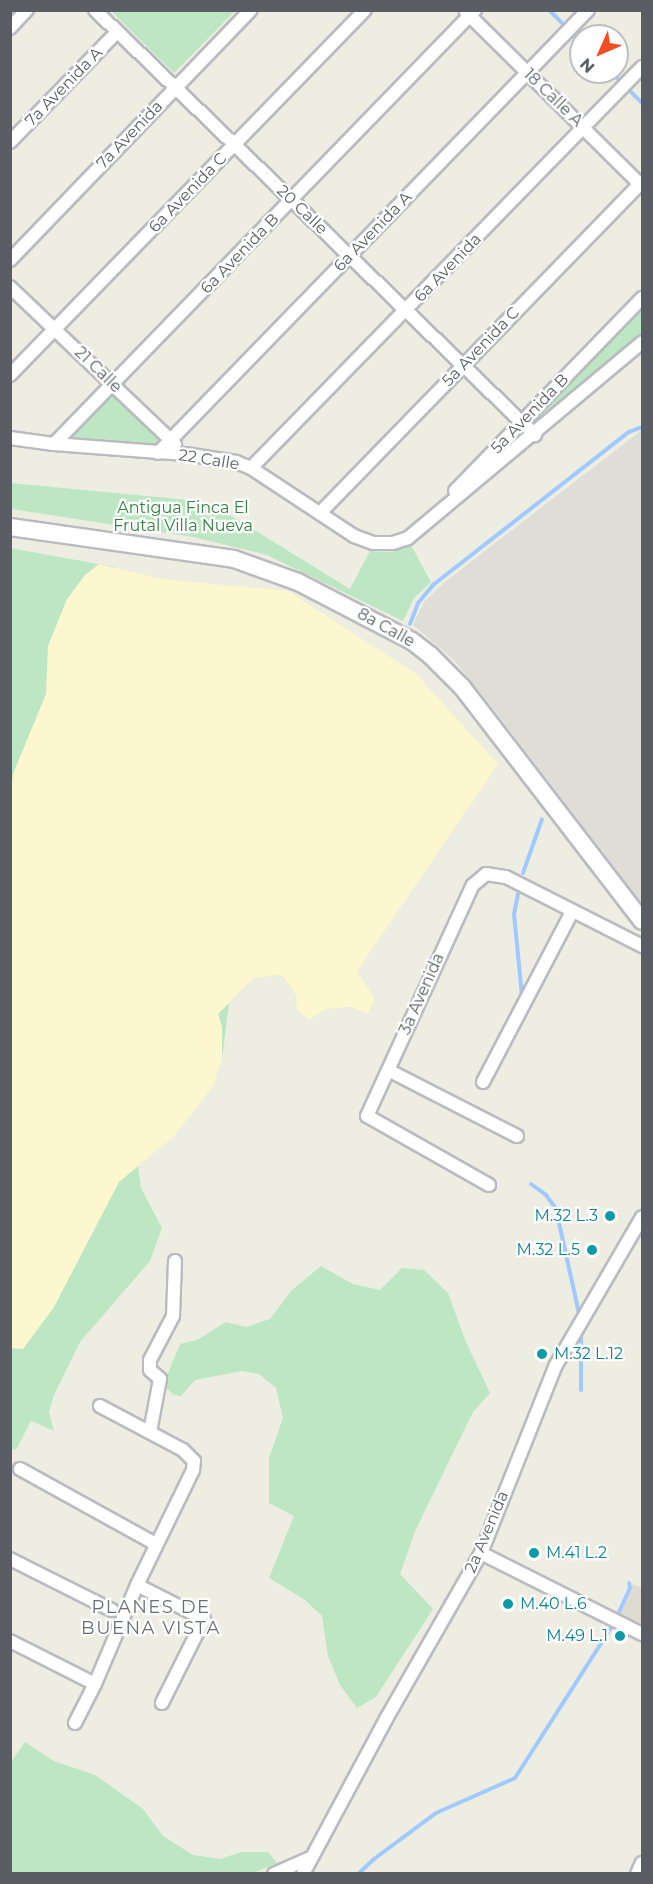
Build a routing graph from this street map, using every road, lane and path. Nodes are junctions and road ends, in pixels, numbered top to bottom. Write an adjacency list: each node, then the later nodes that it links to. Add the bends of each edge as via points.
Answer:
1 (27, 10): 7 (street)
2 (95, 10): 8 (street, 20 Calle)
3 (251, 10): 11 (street, 7a Avenida)
4 (365, 10): 14 (street, 6a Avenida C)
5 (588, 10): 10 (street, 6a Avenida A)
6 (470, 12): 10 (street, 18 Calle A); 16 (street, 6a Avenida B)
7 (10, 28)
8 (117, 32): 11 (street, 20 Calle); 13 (street, 7a Avenida A)
9 (642, 67): 12 (street, 6a Avenida)
10 (527, 72): 12 (street, 18 Calle A); 17 (street, 6a Avenida A)
11 (175, 88): 14 (street, 20 Calle); 18 (street, 7a Avenida)
12 (584, 128): 15 (street, 18 Calle A); 21 (street, 6a Avenida)
13 (10, 142)
14 (235, 145): 16 (street, 20 Calle); 22 (street, 6a Avenida C)
15 (642, 184): 24 (street, 5a Avenida C)
16 (291, 200): 17 (street, 20 Calle); 26 (street, 6a Avenida B)
17 (349, 256): 21 (street, 20 Calle); 30 (street, 6a Avenida A)
18 (10, 260)
19 (10, 287): 22 (street, 21 Calle)
20 (642, 298): 27 (street, 5a Avenida B)
21 (406, 311): 24 (street, 20 Calle); 34 (street, 6a Avenida)
22 (54, 329): 25 (street, 6a Avenida C); 26 (street, 21 Calle)
23 (642, 342): 28 (street)
24 (463, 366): 27 (street, 20 Calle); 35 (street, 5a Avenida C)
25 (10, 375)
26 (113, 385): 30 (street, 21 Calle); 31 (street, 6a Avenida B)
27 (522, 422): 28 (street, 20 Calle); 37 (street, 5a Avenida B)
28 (535, 435): 37 (street)
29 (10, 438): 31 (street, 22 Calle)
30 (171, 440): 32 (street, 6a Avenida A); 33 (street, 21 Calle)
31 (54, 444): 32 (street, 22 Calle)
32 (158, 453): 33 (street, 22 Calle)
33 (185, 454): 34 (street, 22 Calle, via 224,459)
34 (252, 468): 35 (street, 22 Calle)
35 (320, 513): 37 (street, 22 Calle, via 354,536 373,543 400,542)
36 (10, 527): 39 (main road, 8a Calle, via 245,562 298,582 412,641 462,687)
37 (417, 530)
38 (572, 912): 40 (street); 41 (street, 3a Avenida, via 506,877 490,873 482,876 467,896); 42 (street)
39 (642, 921)
40 (642, 946)
41 (388, 1070): 43 (street); 44 (street, 3a Avenida, via 367,1116)
42 (483, 1082)
43 (517, 1136)
44 (489, 1185)
45 (642, 1217): 51 (street, 2a Avenida, via 579,1323 537,1406)
46 (175, 1261): 48 (street, via 173,1316 150,1360 150,1370 160,1378)
47 (100, 1406): 48 (street)
48 (150, 1432): 50 (street, via 183,1450 194,1461 191,1477)
49 (20, 1469): 50 (street)
50 (156, 1544): 53 (street)
51 (481, 1553): 55 (street); 60 (street, 2a Avenida)
52 (10, 1559): 54 (street)
53 (137, 1585): 57 (street); 58 (street, via 204,1619)
54 (112, 1610)
55 (642, 1634)
56 (10, 1641): 57 (street)
57 (96, 1684): 59 (street)
58 (162, 1703)
59 (75, 1723)
60 (310, 1858): 62 (street); 63 (street, 2a Avenida)
61 (642, 1863): 64 (street)
62 (274, 1874)
63 (303, 1874)
64 (637, 1874)

